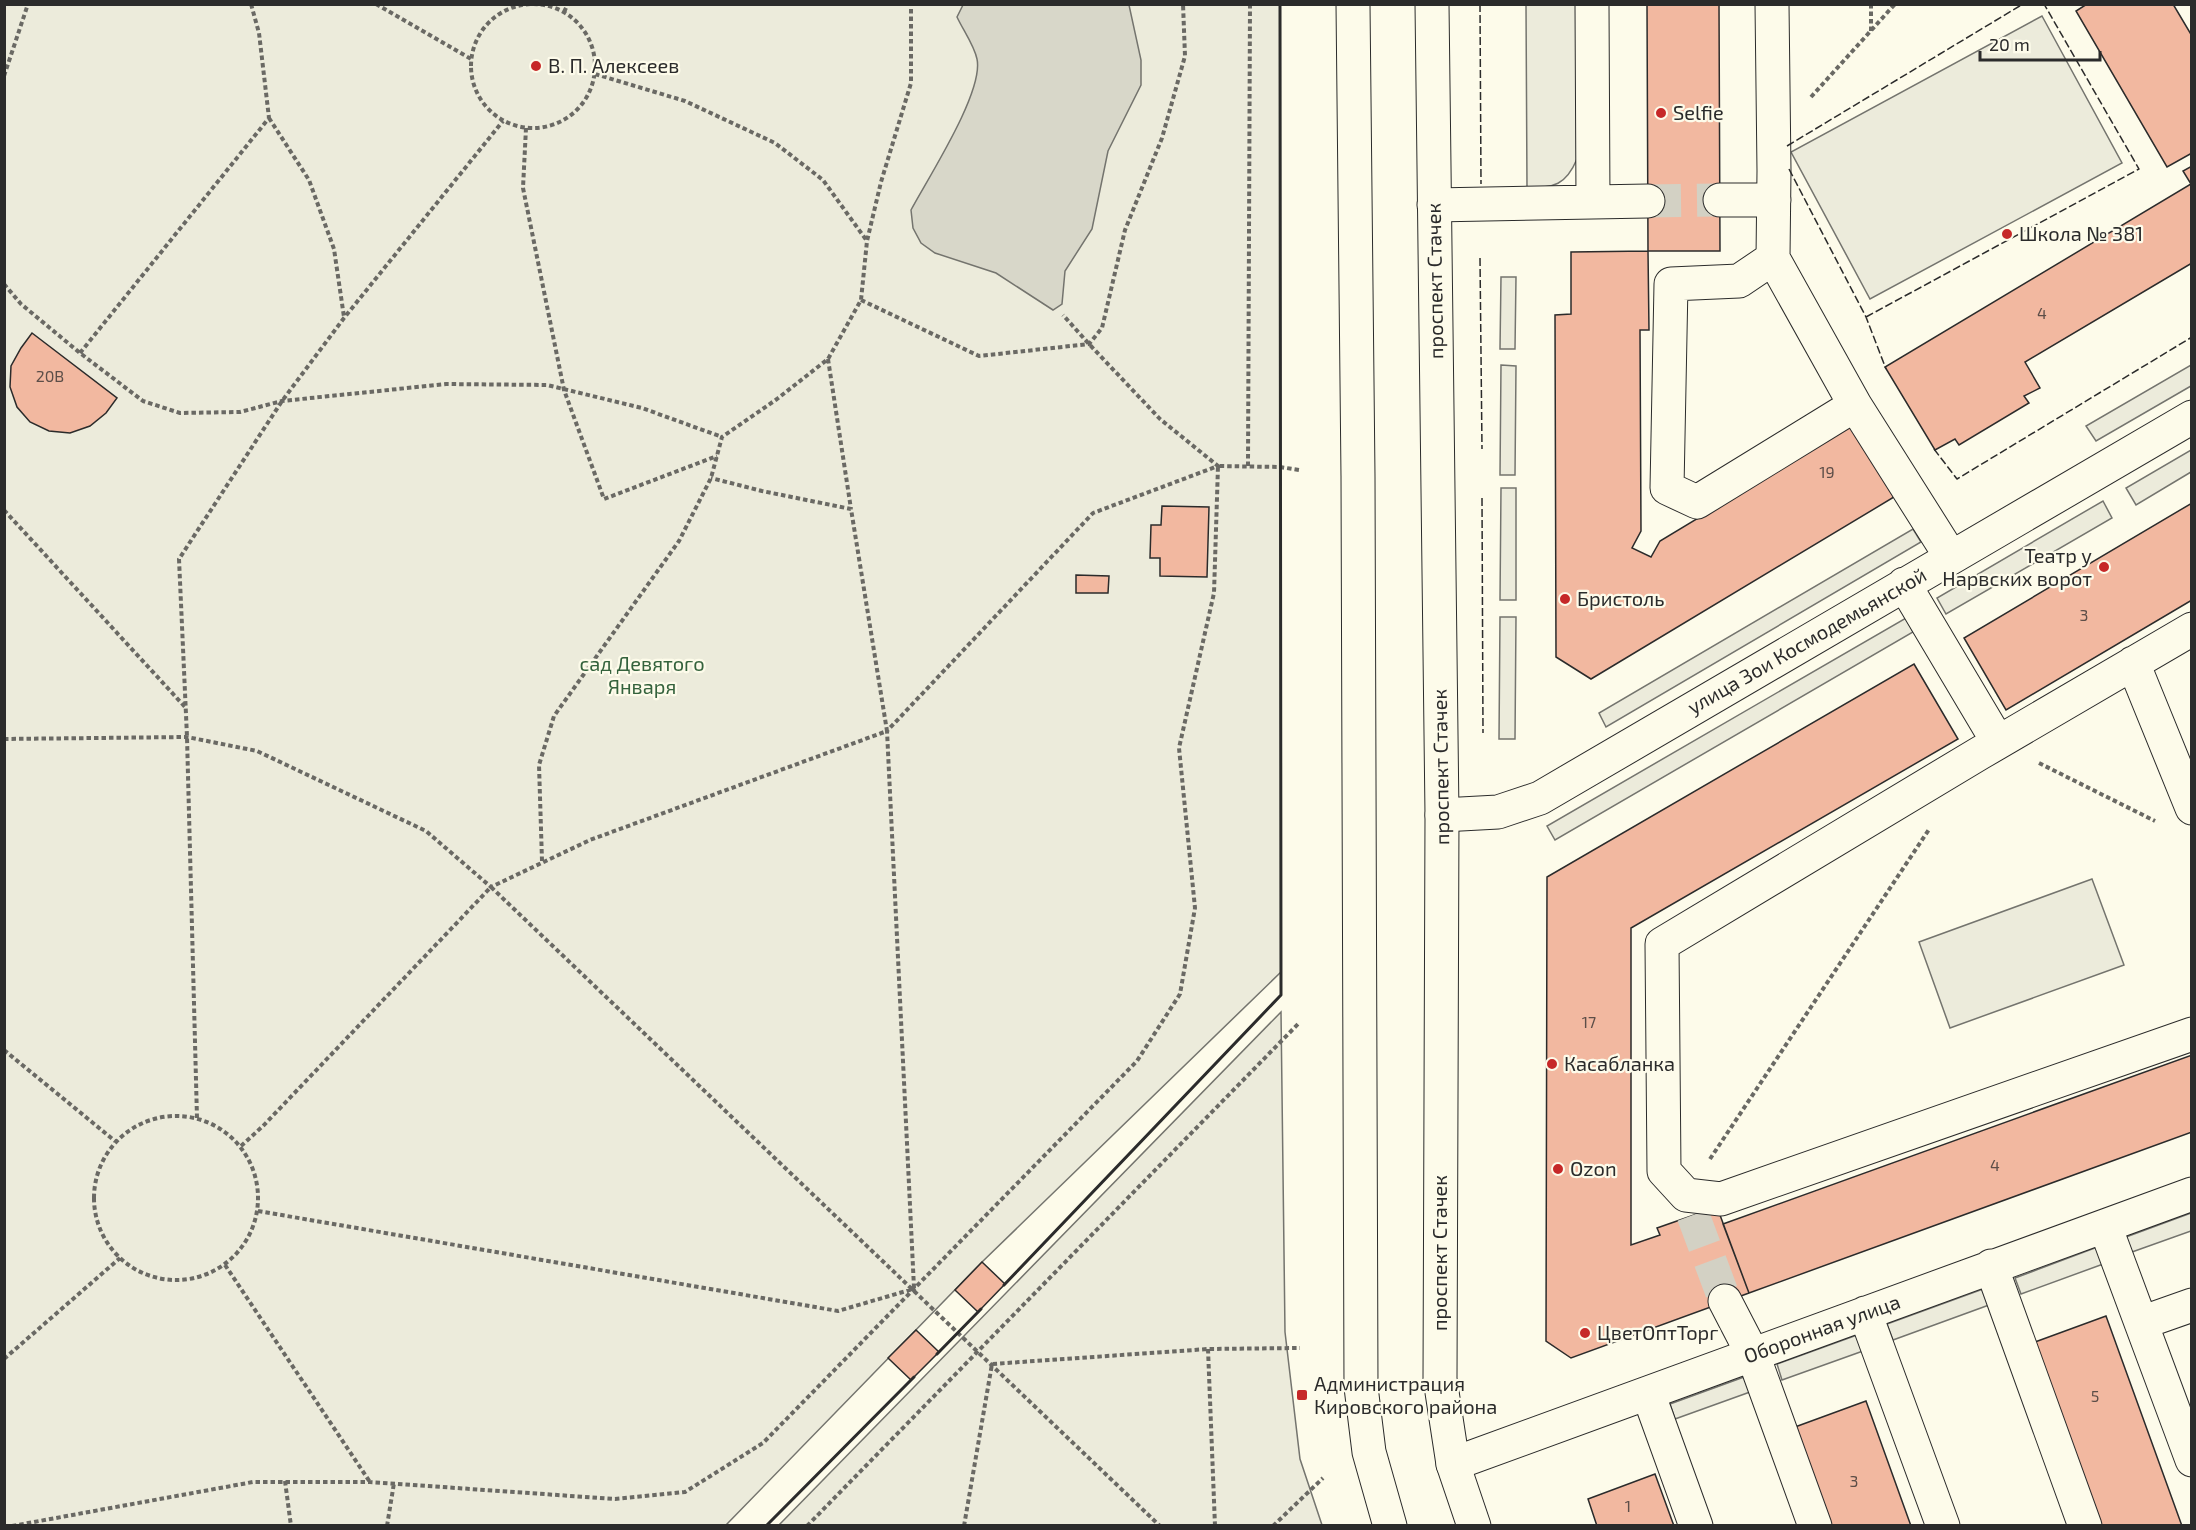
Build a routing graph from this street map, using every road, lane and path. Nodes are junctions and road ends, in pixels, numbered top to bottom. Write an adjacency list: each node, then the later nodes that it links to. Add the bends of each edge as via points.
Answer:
1 (28, 4): 18 (path)
2 (251, 4): 19 (path, via 259,33)
3 (376, 4): 16 (path)
4 (568, 4): 14 (path)
5 (911, 4): 28 (path, via 911,83)
6 (1183, 4): 34 (path, via 1185,56 1162,138 1125,230 1102,328)
7 (1250, 4): 44 (path)
8 (1353, 4): 103 (main road, via 1361,1387 1369,1452)
9 (1432, 4): 27 (main road, проспект Стачек)
10 (1592, 4): 26 (main road)
11 (1772, 4): 22 (main road)
12 (1871, 4): 15 (path)
13 (1895, 4): 15 (path)
14 (564, 12): 16 (path, via 544,5 524,5 505,11 477,39); 17 (path, via 589,38)
15 (1870, 32): 22 (path)
16 (471, 59): 20 (path, via 478,94)
17 (595, 74): 21 (path, via 579,109 545,128); 28 (path, via 685,101 775,143 823,180)
18 (4, 76)
19 (268, 118): 33 (path, via 309,180 334,249); 35 (path)
20 (503, 121): 21 (path); 33 (path)
21 (526, 128): 37 (path, via 523,188)
22 (1774, 138): 24 (main road)
23 (1720, 200): 24 (main road)
24 (1774, 200): 29 (main road)
25 (1648, 201): 26 (main road)
26 (1593, 202): 27 (main road)
27 (1434, 205): 59 (main road, проспект Стачек)
28 (867, 241): 31 (path)
29 (1773, 258): 39 (main road); 39 (main road, via 1739,281 1671,284 1667,488 1697,502)
30 (4, 284): 35 (path, via 21,304)
31 (861, 300): 34 (path, via 979,356); 36 (path)
32 (1063, 315): 34 (path)
33 (344, 318): 38 (path)
34 (1089, 344): 43 (path, via 1160,419)
35 (81, 353): 38 (path, via 144,400 180,413 240,412)
36 (828, 358): 41 (path); 47 (path)
37 (564, 390): 38 (path, via 547,386 446,384); 41 (path, via 642,408); 42 (path, via 604,499)
38 (282, 401): 53 (path, via 179,559)
39 (1855, 405): 49 (main road)
40 (2192, 417): 49 (main road, улица Зои Космодемьянской)
41 (722, 437): 42 (path)
42 (717, 456): 46 (path)
43 (1218, 466): 44 (path); 54 (path, via 1093,513); 77 (path, via 1214,593 1179,748 1195,908 1180,994 1137,1061)
44 (1248, 466): 45 (path)
45 (1299, 470)
46 (711, 478): 47 (path); 62 (path, via 678,541 554,716 539,765)
47 (851, 509): 54 (path)
48 (4, 510): 53 (path)
49 (1951, 557): 50 (main road, улица Зои Космодемьянской)
50 (1904, 584): 57 (main road); 59 (main road, улица Зои Космодемьянской, via 1540,798 1498,812)
51 (2192, 629): 52 (main road)
52 (2133, 663): 57 (main road); 58 (main road)
53 (186, 708): 55 (path)
54 (887, 731): 62 (path); 77 (path)
55 (187, 737): 56 (path); 63 (path, via 257,751 426,831); 67 (path)
56 (4, 739)
57 (1998, 742): 61 (path); 71 (main road, via 1662,944 1664,1171)
58 (2192, 808)
59 (1442, 815): 90 (main road, проспект Стачек, via 1440,1379)
60 (1935, 822): 71 (path)
61 (2164, 825)
62 (542, 861): 63 (path)
63 (491, 887): 69 (path); 77 (path)
64 (1299, 1023): 84 (path)
65 (2192, 1034): 71 (main road, via 1721,1199)
66 (4, 1050): 68 (path)
67 (197, 1118): 68 (path, via 161,1116 136,1125); 69 (path, via 213,1123)
68 (116, 1141): 74 (path, via 101,1163 94,1205 104,1238)
69 (241, 1146): 72 (path, via 258,1185)
70 (2192, 1194): 73 (main road, Оборонная улица)
71 (1690, 1205)
72 (258, 1211): 75 (path, via 241,1250); 77 (path, via 838,1311)
73 (2105, 1226): 76 (main road, Оборонная улица); 81 (main road)
74 (120, 1258): 75 (path, via 144,1274 171,1280 200,1278); 86 (path)
75 (225, 1265): 93 (path)
76 (1991, 1266): 80 (main road, Оборонная улица); 108 (main road)
77 (914, 1289): 84 (path); 94 (path, via 763,1443 685,1492 615,1499)
78 (1725, 1301): 85 (main road)
79 (2192, 1305): 81 (main road)
80 (1865, 1313): 85 (main road, Оборонная улица); 107 (main road)
81 (2141, 1323): 89 (main road)
82 (1300, 1348): 83 (path)
83 (1208, 1349): 87 (path); 101 (path)
84 (976, 1351): 87 (path); 98 (path)
85 (1753, 1355): 88 (main road, Оборонная улица); 106 (main road)
86 (4, 1359)
87 (992, 1364): 99 (path); 100 (path)
88 (1648, 1393): 90 (main road, Оборонная улица); 105 (main road)
89 (2192, 1460)
90 (1453, 1464): 104 (main road, проспект Стачек)
91 (1323, 1478): 102 (path)
92 (285, 1482): 93 (path); 95 (path, via 253,1482); 96 (path)
93 (370, 1482): 94 (path)
94 (394, 1483): 97 (path)
95 (12, 1526)
96 (291, 1526)
97 (387, 1526)
98 (807, 1526)
99 (964, 1526)
100 (1160, 1526)
101 (1215, 1526)
102 (1273, 1526)
103 (1390, 1526)
104 (1474, 1526)
105 (1696, 1526)
106 (1815, 1526)
107 (1942, 1526)
108 (2085, 1526)

